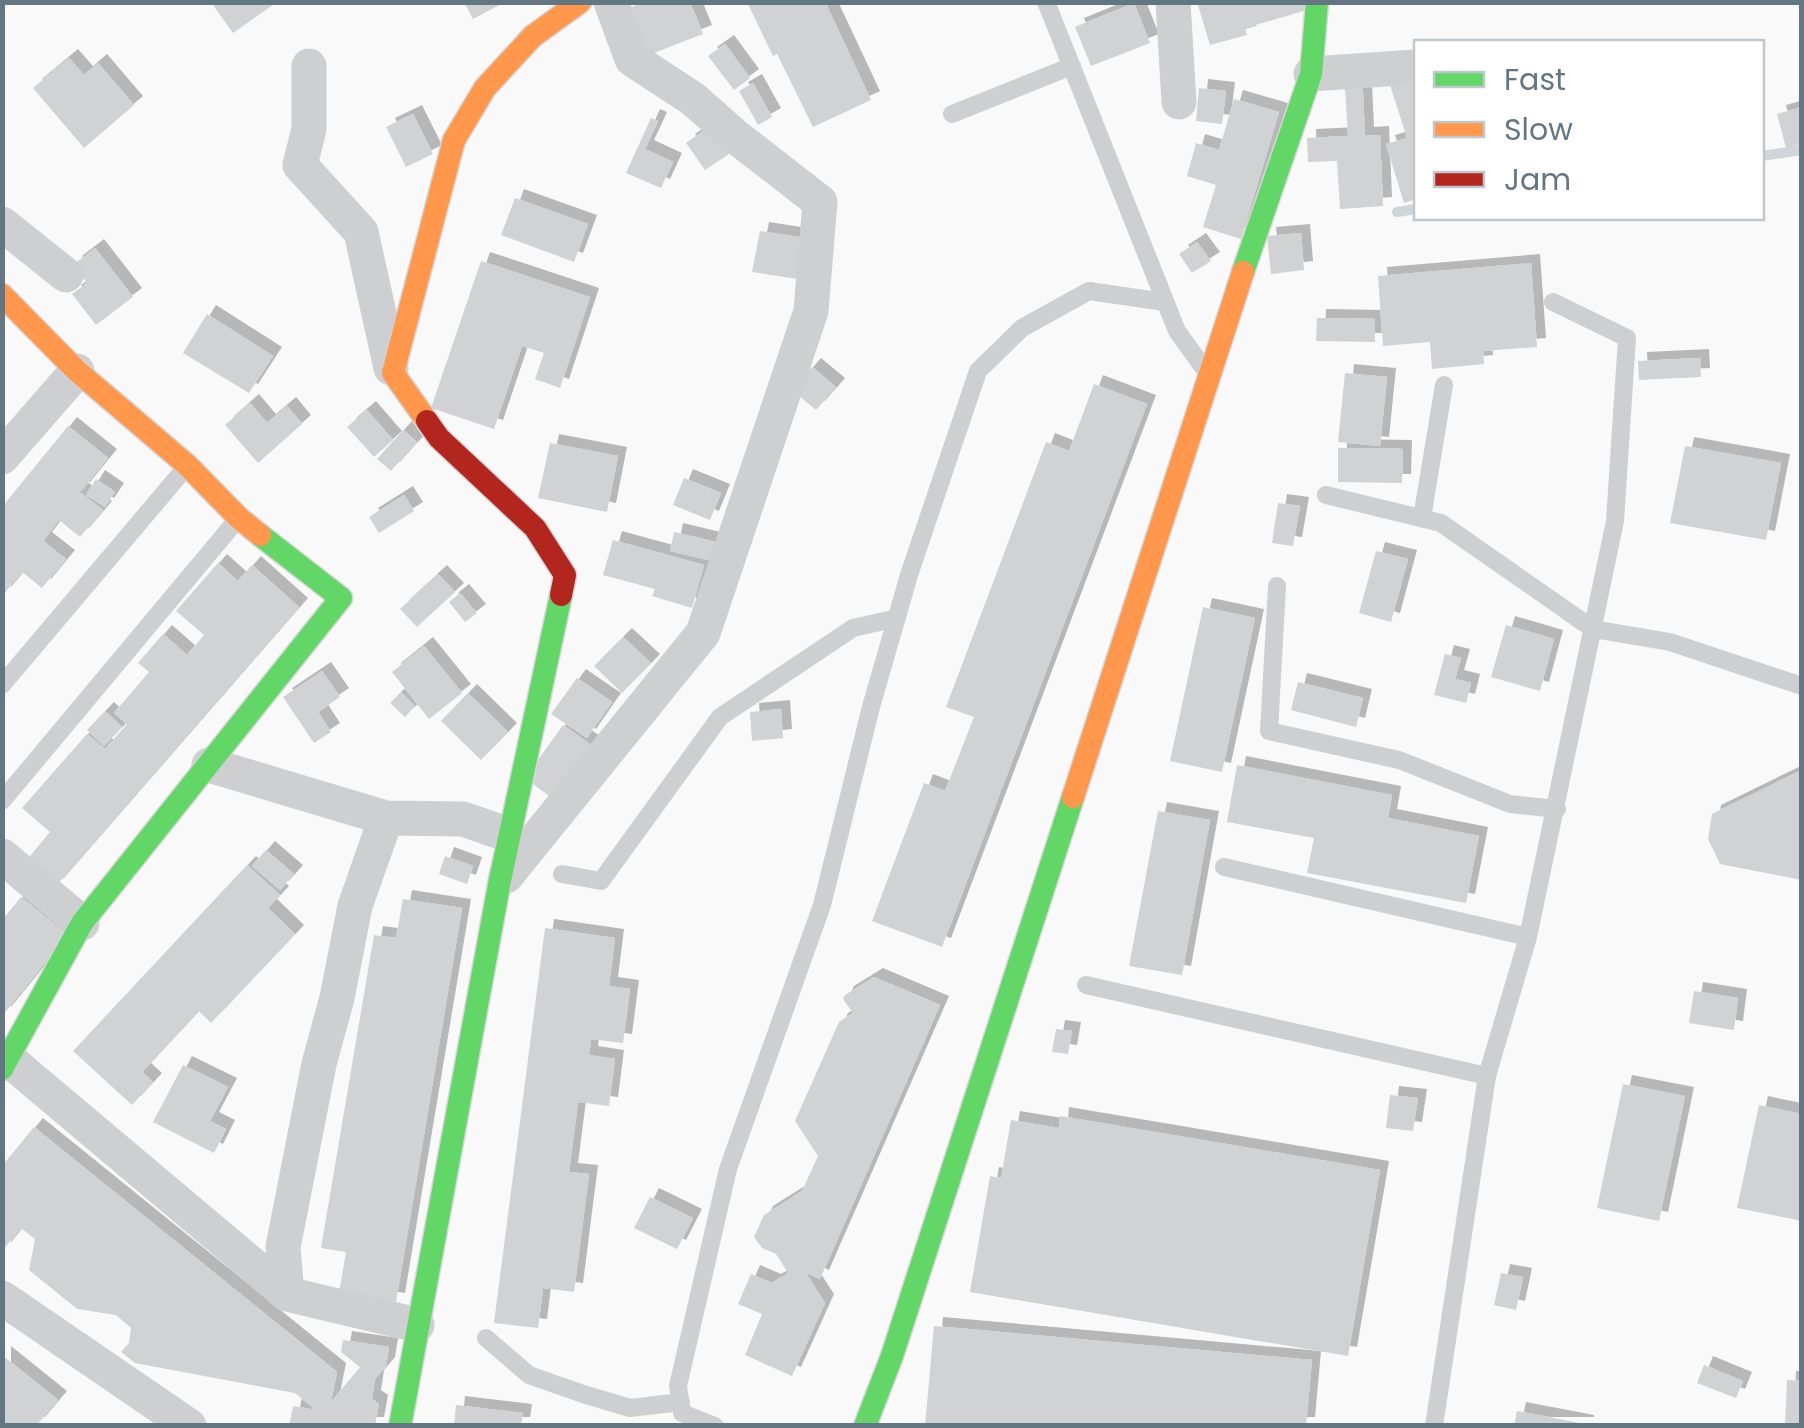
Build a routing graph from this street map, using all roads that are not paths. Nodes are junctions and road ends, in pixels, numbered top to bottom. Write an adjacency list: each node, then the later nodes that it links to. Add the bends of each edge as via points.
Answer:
1 (580, 2): 18 (street, via 533,36 485,88 454,140)
2 (611, 2): 39 (street, via 632,59 694,98 820,202 811,312 703,632)
3 (1046, 2): 7 (lane)
4 (1173, 2): 10 (street)
5 (1317, 2): 9 (street)
6 (309, 66): 18 (street, via 309,129 300,165 361,232)
7 (1072, 66): 11 (lane); 15 (lane)
8 (1414, 68): 9 (street)
9 (1312, 74): 19 (street)
10 (1179, 102)
11 (952, 114)
12 (2, 224): 13 (street)
13 (66, 275)
14 (2, 295): 17 (street)
15 (1165, 302): 19 (lane, via 1177,331); 27 (lane, via 1089,291 1022,328 978,371)
16 (1554, 302): 28 (lane, via 1627,338 1616,521)
17 (77, 371): 21 (street); 22 (street)
18 (392, 373): 35 (street, via 440,438 535,528 565,575)
19 (1210, 375): 53 (street)
20 (1444, 384): 25 (lane)
21 (2, 457)
22 (187, 465): 24 (street); 29 (lane)
23 (1326, 495): 25 (lane)
24 (238, 518): 31 (street, via 341,598); 32 (lane)
25 (1422, 518): 28 (lane, via 1441,524)
26 (1277, 586): 33 (lane, via 1269,731 1400,760 1510,804)
27 (897, 618): 38 (lane, via 853,628 720,717 601,881); 49 (lane, via 822,905 728,1169 678,1386)
28 (1593, 628): 30 (lane, via 1670,642); 33 (lane)
29 (2, 685)
30 (1802, 686)
31 (209, 765): 34 (street); 40 (street)
32 (2, 801)
33 (1557, 809): 41 (lane)
34 (386, 818): 35 (street, via 464,819); 45 (street, via 355,906 319,1064 283,1246)
35 (509, 835): 39 (street)
36 (2, 856): 40 (street)
37 (1224, 867): 41 (lane)
38 (562, 874)
39 (498, 885): 47 (street)
40 (82, 923): 43 (street)
41 (1528, 936): 44 (lane)
42 (1086, 985): 44 (lane)
43 (5, 1061): 45 (street)
44 (1487, 1076): 54 (lane)
45 (287, 1294): 47 (street)
46 (2, 1298): 50 (street)
47 (417, 1325): 51 (street)
48 (486, 1338): 49 (lane, via 528,1375 583,1394 630,1408)
49 (680, 1402): 52 (lane, via 682,1413)
50 (189, 1426)
51 (400, 1426)
52 (715, 1426)
53 (865, 1426)
54 (1434, 1426)

